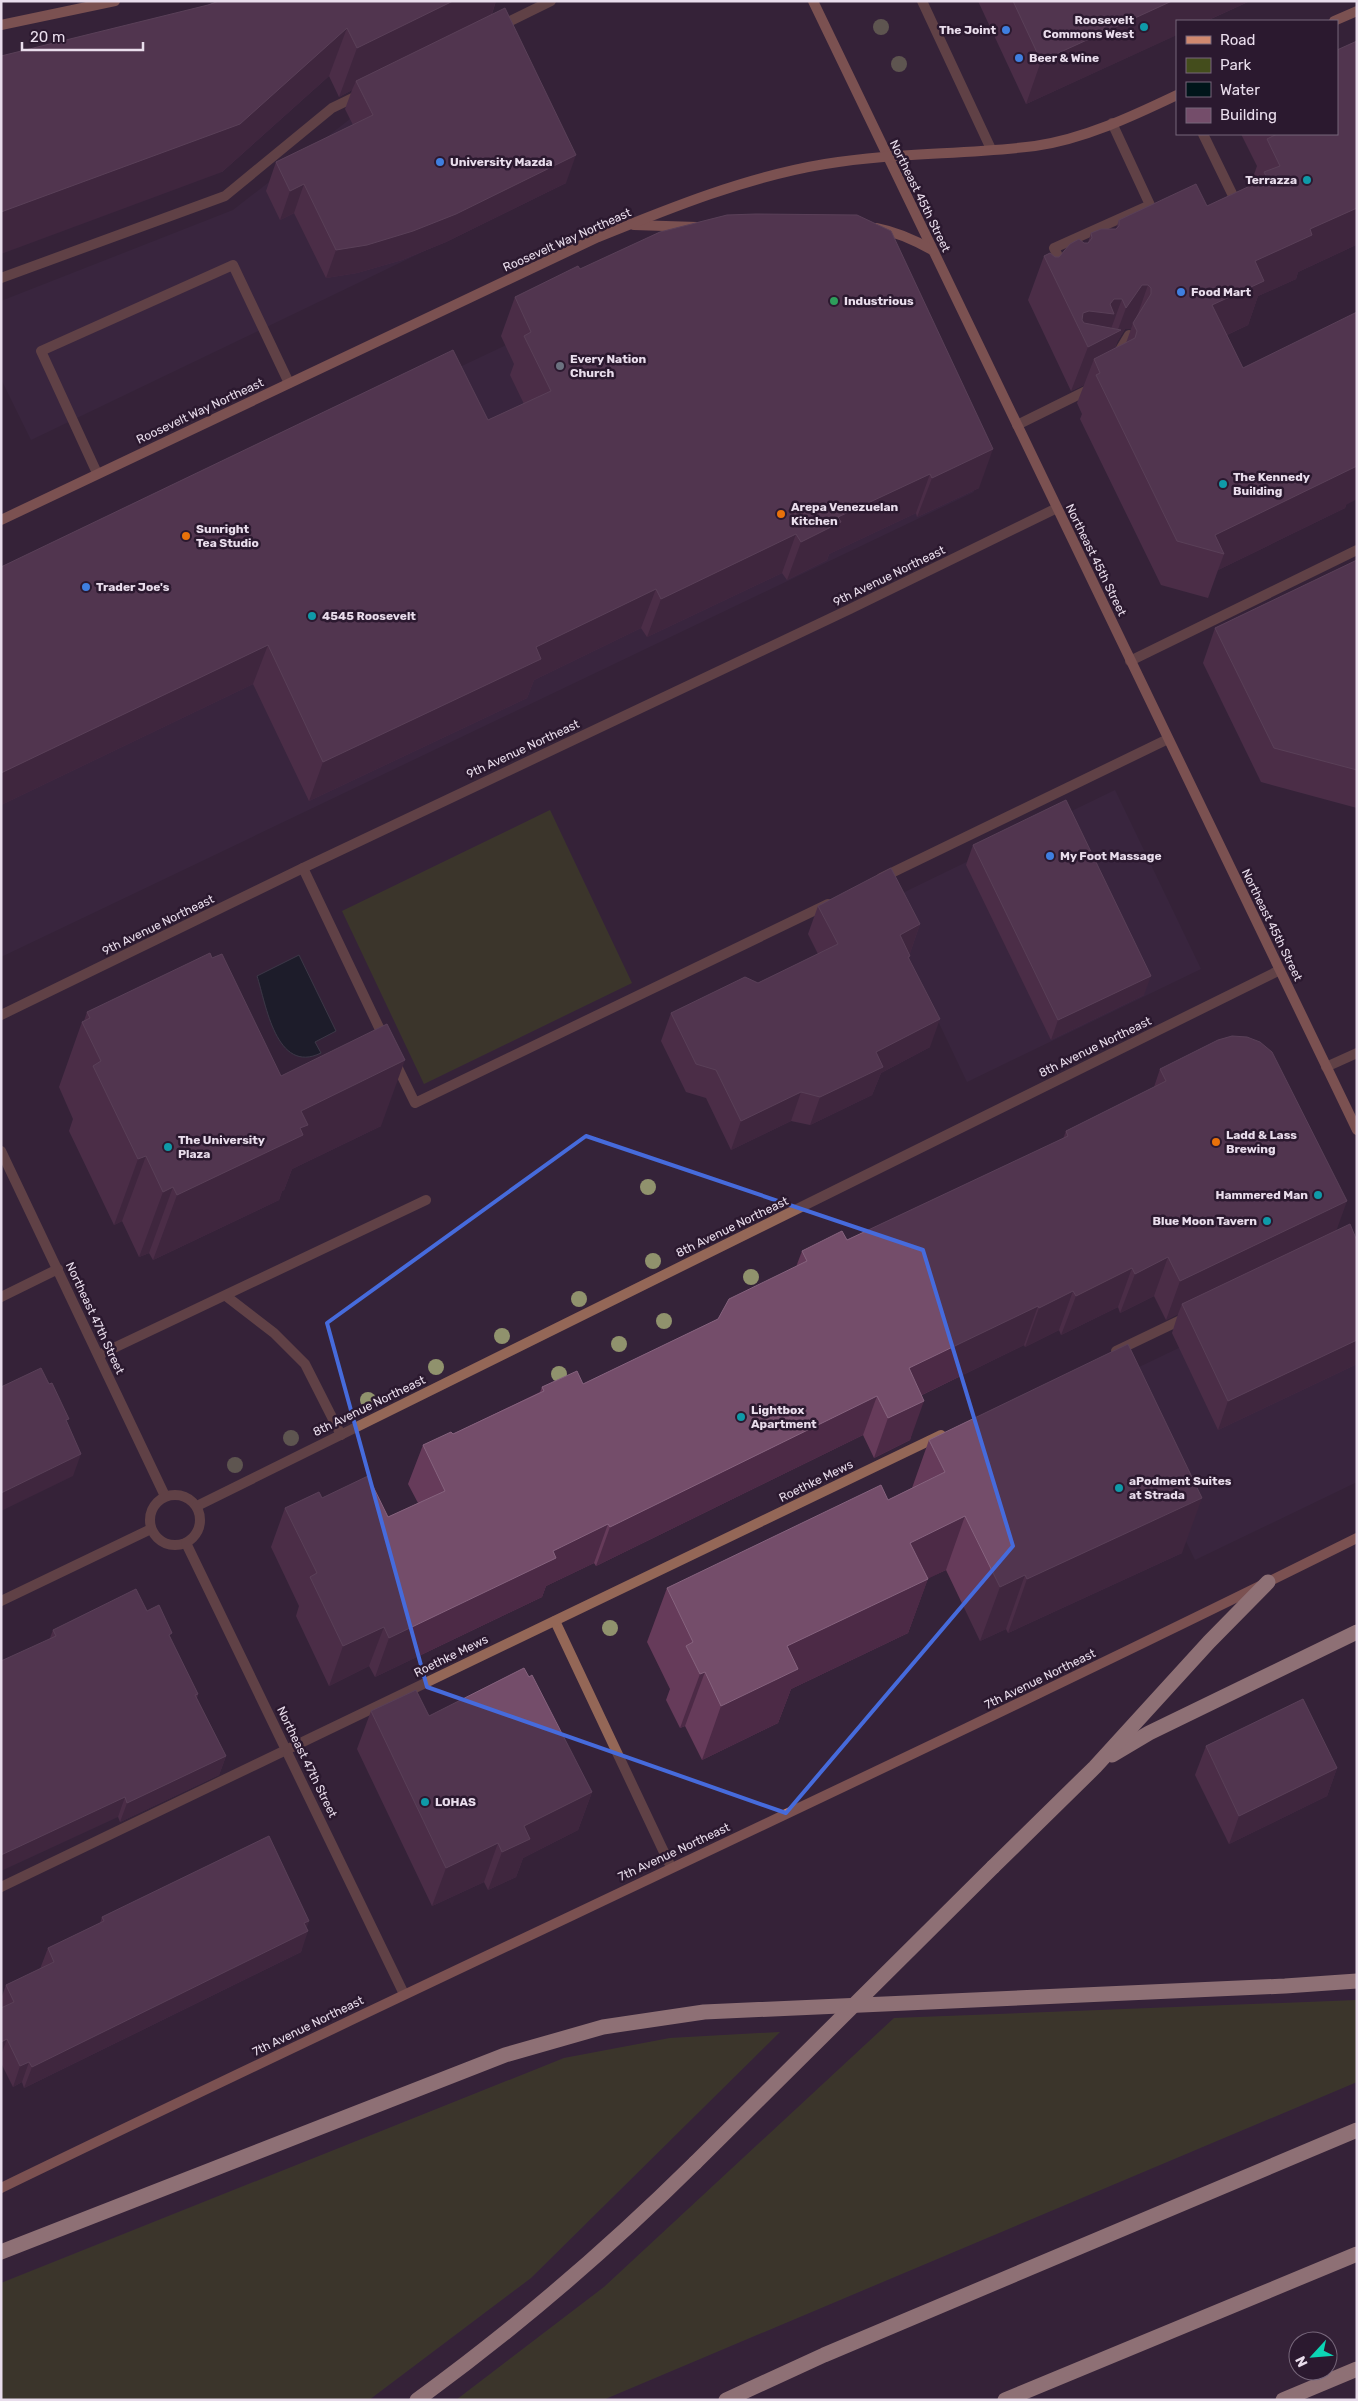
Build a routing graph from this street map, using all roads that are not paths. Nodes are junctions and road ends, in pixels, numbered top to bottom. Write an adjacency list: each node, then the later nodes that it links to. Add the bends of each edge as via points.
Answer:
1 (115, 1): 7 (main road)
2 (551, 1): 8 (street)
3 (813, 1): 14 (main road, Northeast 45th Street)
4 (922, 1): 13 (street)
5 (1357, 11): 6 (main road)
6 (1336, 20)
7 (1, 26)
8 (490, 31)
9 (367, 91): 20 (street, via 332,108 226,196)
10 (1176, 95): 11 (main road, Roosevelt Way Northeast)
11 (1112, 123): 13 (main road, Roosevelt Way Northeast, via 1036,146); 21 (street, via 1150,205 1054,248)
12 (1203, 135): 15 (street)
13 (992, 149): 14 (main road, Roosevelt Way Northeast, via 953,154)
14 (887, 155): 16 (main road, Roosevelt Way Northeast, via 823,164 770,177 695,198); 19 (main road, Northeast 45th Street)
15 (1238, 207)
16 (628, 225): 18 (main road); 25 (main road, Roosevelt Way Northeast)
17 (861, 226): 19 (main road, via 894,231)
18 (710, 227)
19 (932, 250): 26 (main road, Northeast 45th Street)
20 (1, 278)
21 (1069, 281)
22 (1129, 335): 23 (street)
23 (1110, 367)
24 (1106, 382): 26 (street)
25 (289, 383): 27 (main road, Roosevelt Way Northeast); 27 (street, via 233,265 41,351)
26 (1017, 424): 28 (main road, Northeast 45th Street)
27 (96, 473): 29 (main road, Roosevelt Way Northeast)
28 (1058, 508): 31 (main road, Northeast 45th Street); 33 (street, 9th Avenue Northeast)
29 (1, 520)
30 (1357, 550): 31 (street)
31 (1130, 661): 32 (main road, Northeast 45th Street)
32 (1168, 739): 34 (street); 36 (main road, Northeast 45th Street)
33 (303, 868): 35 (street, via 415,1103); 37 (street, 9th Avenue Northeast)
34 (873, 882)
35 (839, 898)
36 (1280, 970): 39 (main road, Northeast 45th Street); 50 (street, 8th Avenue Northeast)
37 (1, 1015)
38 (1357, 1053): 39 (street)
39 (1326, 1068): 40 (main road, Northeast 45th Street)
40 (1357, 1130)
41 (1, 1151): 43 (street, Northeast 47th Street)
42 (426, 1200): 44 (street)
43 (58, 1269): 45 (street); 47 (street, Northeast 47th Street)
44 (226, 1296): 47 (street); 50 (street, via 274,1333 305,1364)
45 (1, 1297)
46 (1193, 1314): 48 (street)
47 (99, 1355): 51 (street, Northeast 47th Street)
48 (1105, 1356)
49 (953, 1429): 58 (street, Roethke Mews)
50 (341, 1434): 52 (street, 8th Avenue Northeast)
51 (165, 1496): 52 (street, via 182,1496); 53 (street, via 152,1508)
52 (197, 1506): 55 (street, via 200,1528 196,1536)
53 (151, 1529): 55 (street, via 166,1544); 57 (street)
54 (1357, 1538): 56 (main road, 7th Avenue Northeast)
55 (186, 1543): 60 (street, Northeast 47th Street)
56 (1268, 1582): 61 (highway); 62 (main road, 7th Avenue Northeast)
57 (1, 1601)
58 (555, 1621): 60 (street, Roethke Mews); 62 (street)
59 (1357, 1632): 61 (highway, via 1149,1733)
60 (287, 1749): 63 (street, Roethke Mews); 65 (street, Northeast 47th Street)
61 (1094, 1767): 71 (highway, bridge, via 640,2216 547,2299)
62 (671, 1868): 65 (main road, 7th Avenue Northeast)
63 (1, 1887)
64 (1357, 1981): 68 (highway, via 704,2012 603,2027 505,2055)
65 (404, 1994): 67 (main road, 7th Avenue Northeast)
66 (1357, 2130): 72 (highway, via 824,2355)
67 (1, 2188)
68 (1, 2252)
69 (1357, 2254): 73 (highway)
70 (1357, 2369): 74 (highway)
71 (417, 2400)
72 (726, 2400)
73 (1006, 2400)
74 (1283, 2400)

